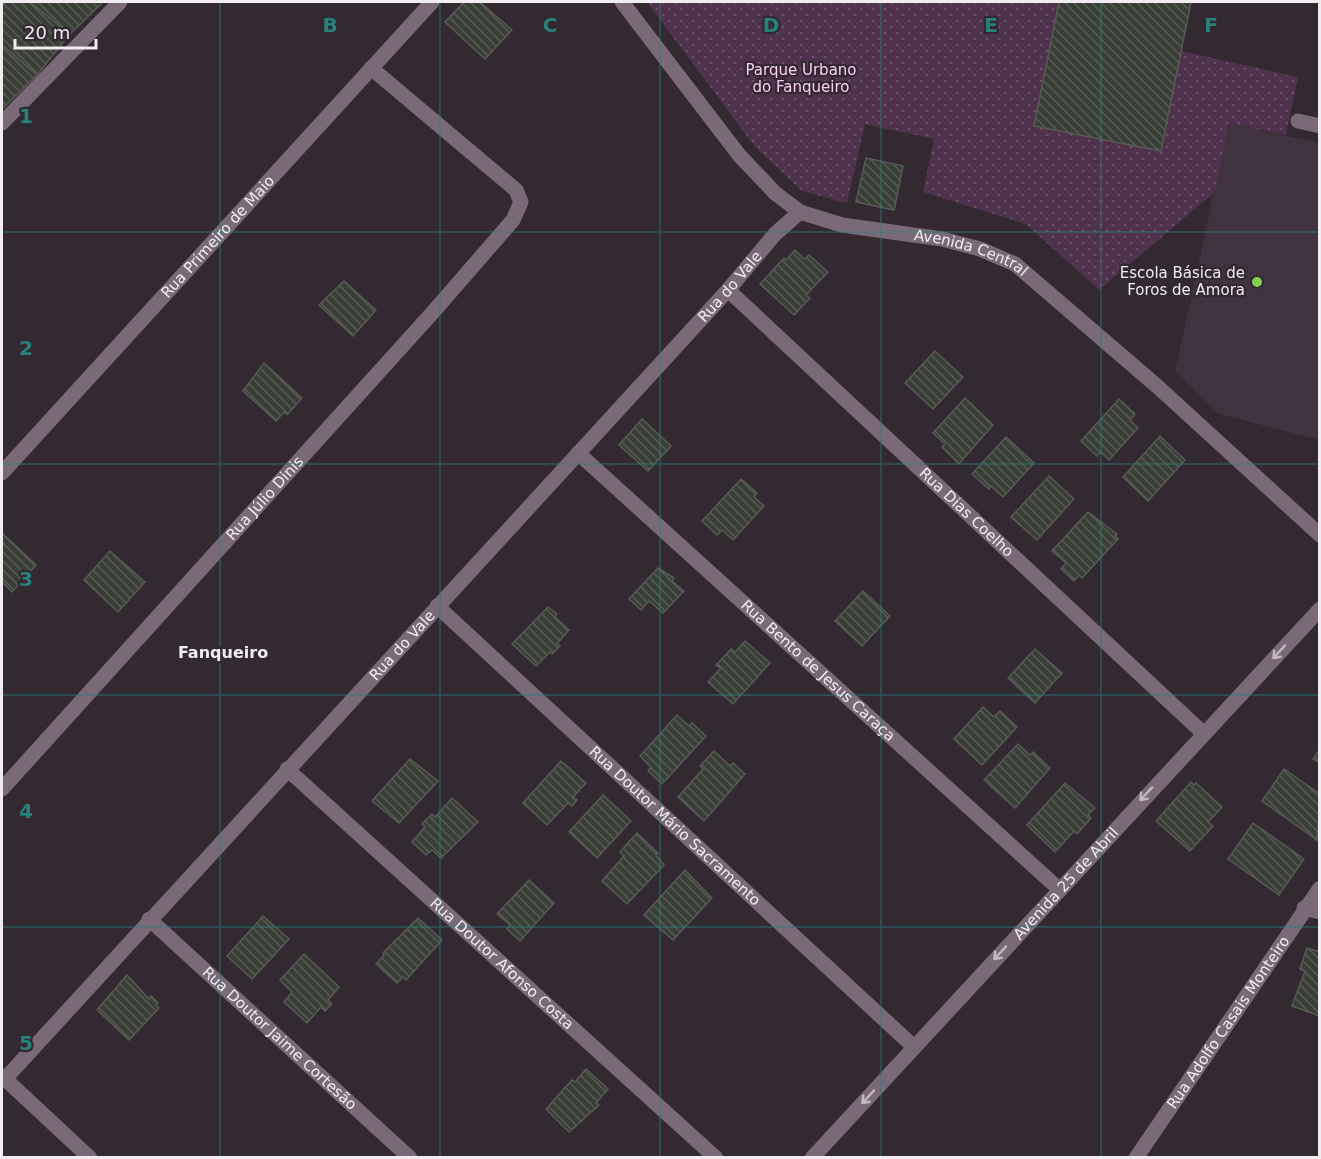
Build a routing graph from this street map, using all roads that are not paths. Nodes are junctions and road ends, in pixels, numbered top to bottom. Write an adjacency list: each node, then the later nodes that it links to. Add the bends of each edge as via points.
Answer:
1 (120, 2): 6 (street)
2 (432, 2): 4 (street, Rua Primeiro de Maio)
3 (622, 2): 8 (street, Avenida Central, via 739,155 775,193)
4 (371, 68): 11 (street, Rua Primeiro de Maio); 17 (street, Rua Júlio Dinis, via 504,177 521,202 513,220)
5 (1298, 121): 7 (street)
6 (2, 123)
7 (1320, 126)
8 (800, 212): 9 (street, Rua do Vale, via 775,234); 12 (street, Avenida Central, via 842,225 942,239 1015,264)
9 (729, 290): 10 (street, Rua do Vale); 15 (street, Rua Dias Coelho)
10 (578, 453): 13 (street, Rua do Vale); 19 (street, Rua Bento de Jesus Caraça)
11 (2, 473)
12 (1320, 534)
13 (437, 606): 16 (street, Rua do Vale); 23 (street, Rua Doutor Mário Sacramento)
14 (1320, 609): 15 (street, Avenida 25 de Abril, one-way to 15)
15 (1203, 733): 19 (street, Avenida 25 de Abril, one-way to 19)
16 (287, 769): 22 (street, Rua do Vale); 27 (street, Rua Doutor Afonso Costa)
17 (2, 789)
18 (1320, 888): 20 (street, Rua Adolfo Casais Monteiro)
19 (1059, 890): 23 (street, Avenida 25 de Abril, one-way to 23)
20 (1304, 908): 21 (street); 29 (street, Rua Adolfo Casais Monteiro)
21 (1320, 912)
22 (149, 919): 24 (street, Rua do Vale); 26 (street, Rua Doutor Jaime Cortesão)
23 (914, 1047): 28 (street, Avenida 25 de Abril, one-way to 28)
24 (3, 1078): 25 (street)
25 (90, 1158)
26 (410, 1158)
27 (716, 1158)
28 (812, 1158)
29 (1136, 1158)

